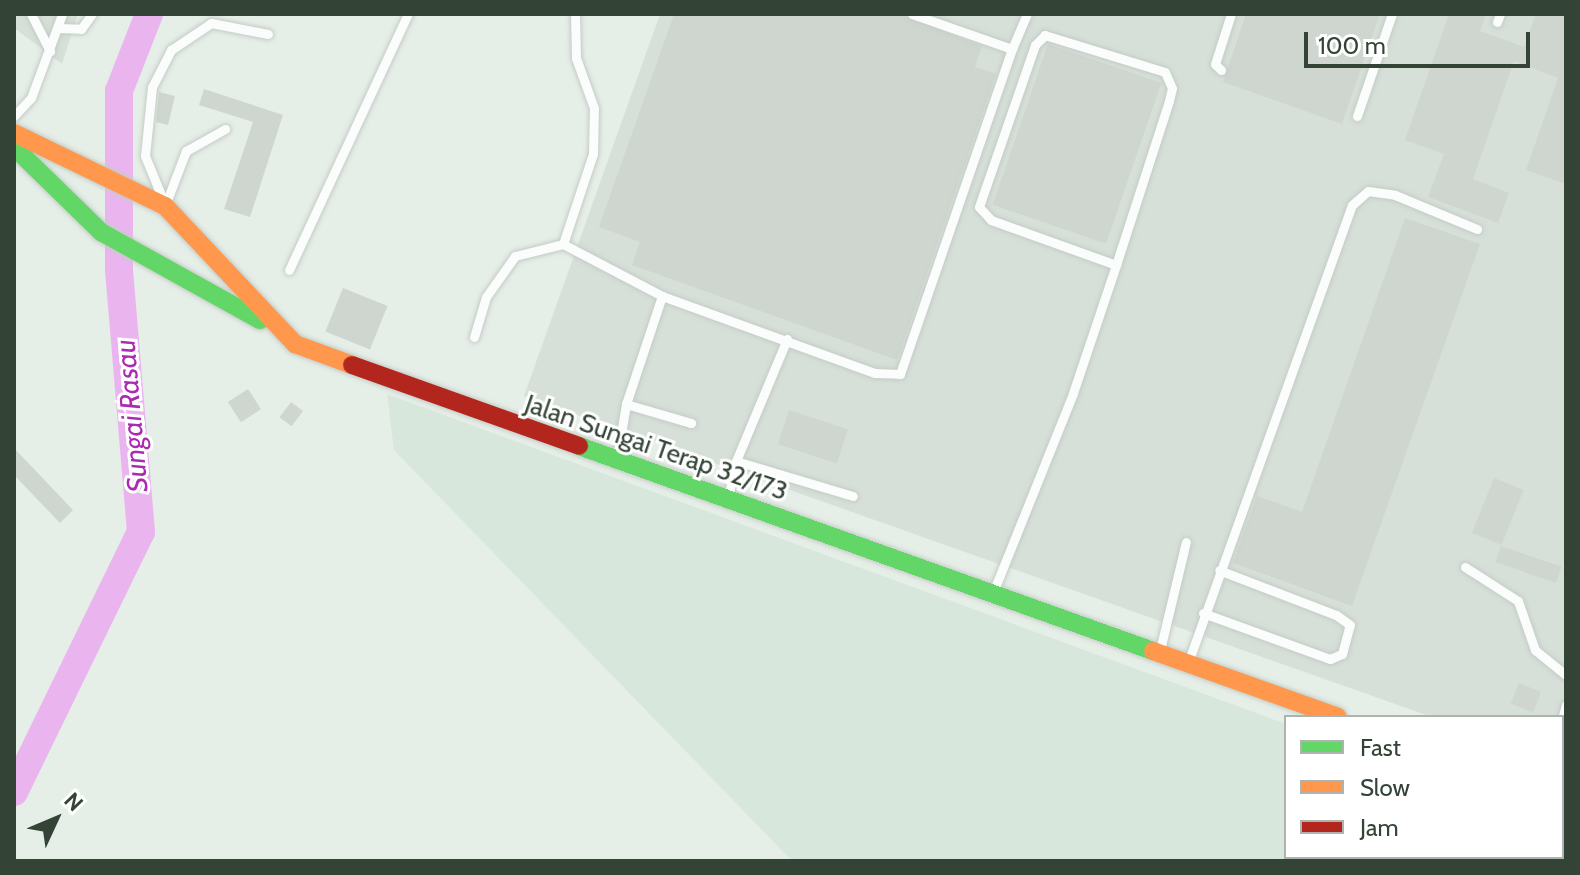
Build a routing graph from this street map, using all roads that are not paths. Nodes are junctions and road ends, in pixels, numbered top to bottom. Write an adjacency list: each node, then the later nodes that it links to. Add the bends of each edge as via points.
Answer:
1 (31, 14): 13 (lane)
2 (62, 14): 10 (lane)
3 (92, 14): 10 (lane, via 81,29)
4 (408, 14): 24 (lane)
5 (575, 14): 22 (lane, via 576,58 594,108 593,154)
6 (912, 14): 12 (lane)
7 (1027, 14): 12 (lane)
8 (1231, 14): 14 (lane, via 1215,64)
9 (1392, 14): 16 (lane)
10 (58, 28): 13 (lane)
11 (268, 34): 20 (lane, via 211,23 171,50 152,87 145,156)
12 (1012, 49): 28 (lane, via 904,370 875,373)
13 (50, 51): 15 (lane, via 31,98)
14 (1221, 70)
15 (14, 116)
16 (1357, 116)
17 (225, 129): 20 (lane, via 186,151)
18 (14, 133): 20 (street, Jalan Sungai Terap 32/173)
19 (14, 147): 26 (street, via 101,232)
20 (165, 206): 26 (street, Jalan Sungai Terap 32/173)
21 (1477, 229): 37 (lane, via 1395,195 1368,191 1352,205)
22 (563, 244): 25 (lane); 27 (lane, via 515,256 486,297)
23 (1116, 265): 23 (lane, via 991,220 979,207 1035,45 1045,35 1130,57 1172,80); 38 (lane)
24 (289, 270)
25 (662, 296): 28 (lane); 29 (lane)
26 (276, 328): 32 (street, Jalan Sungai Terap 32/173, via 295,344)
27 (474, 337)
28 (787, 339): 31 (lane)
29 (626, 404): 30 (lane); 32 (lane)
30 (691, 423)
31 (736, 461): 33 (lane); 34 (lane)
32 (616, 462): 34 (street, Jalan Sungai Terap 32/173)
33 (853, 496)
34 (727, 501): 38 (street, Jalan Sungai Terap 32/173)
35 (1186, 542): 40 (lane)
36 (1465, 567): 42 (lane, via 1518,601 1535,650)
37 (1219, 570): 39 (lane); 39 (lane, via 1336,615 1350,625 1342,654 1330,659)
38 (992, 595): 40 (street, Jalan Sungai Terap 32/173)
39 (1203, 613): 41 (lane)
40 (1159, 654): 41 (street, Jalan Sungai Terap 32/173)
41 (1188, 664): 43 (street, Jalan Sungai Terap 32/173)
42 (1566, 675)
43 (1306, 706): 44 (street); 45 (street, Jalan Sungai Terap 32/173)
44 (1320, 715)
45 (1332, 715)

